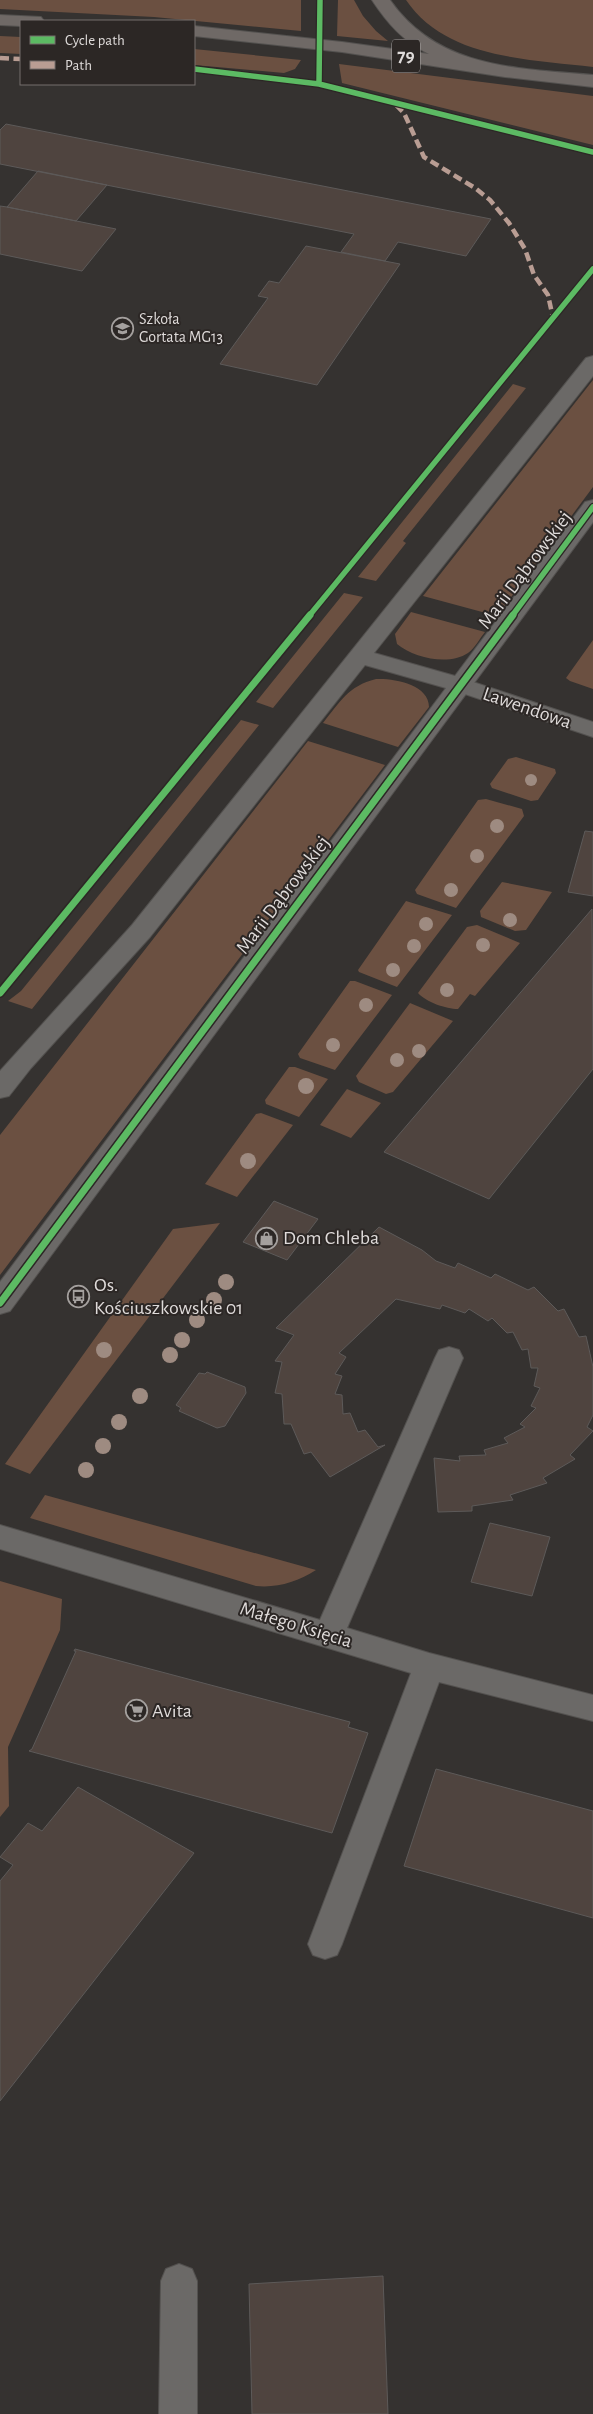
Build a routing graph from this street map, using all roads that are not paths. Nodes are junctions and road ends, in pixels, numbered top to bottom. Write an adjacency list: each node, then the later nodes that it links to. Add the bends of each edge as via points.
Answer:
1 (380, 0): 5 (main road, via 396,21 423,44 456,60)
2 (0, 20): 3 (main road)
3 (20, 21)
4 (195, 31): 5 (main road, 79)
5 (492, 68): 6 (main road, 79)
6 (590, 81)
7 (593, 362): 9 (street)
8 (593, 507): 10 (street, Marii Dąbrowskiej)
9 (360, 656): 10 (street, Lawendowa); 12 (street, via 141,932)
10 (461, 685): 11 (street, Lawendowa); 13 (street, Marii Dąbrowskiej)
11 (593, 730)
12 (0, 1089)
13 (0, 1303)
14 (449, 1358): 16 (street)
15 (0, 1537): 16 (street, Małego Księcia)
16 (329, 1634): 17 (street, Małego Księcia)
17 (429, 1666): 18 (street, Małego Księcia); 19 (street)
18 (593, 1708)
19 (326, 1944)
20 (179, 2281): 21 (street)
21 (178, 2414)

